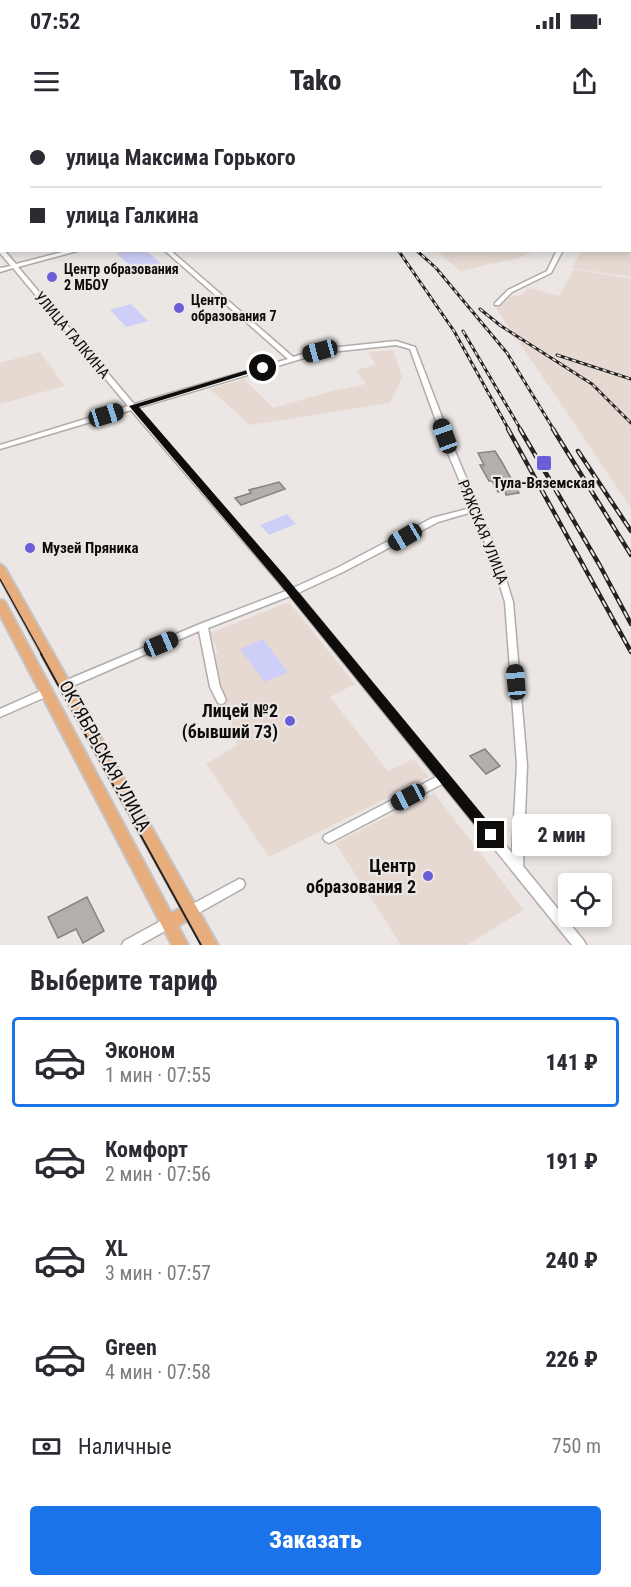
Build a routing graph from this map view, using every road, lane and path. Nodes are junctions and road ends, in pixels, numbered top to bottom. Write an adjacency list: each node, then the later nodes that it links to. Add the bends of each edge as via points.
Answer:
1 (3, 252): 5 (street, УЛИЦА ГАЛКИНА)
2 (71, 252): 5 (street)
3 (168, 252): 8 (street)
4 (559, 252): 7 (street, via 549,272 510,291)
5 (16, 266): 6 (street); 9 (street, УЛИЦА ГАЛКИНА)
6 (0, 270)
7 (496, 304)
8 (292, 359): 9 (street); 11 (street, РЯЖСКАЯ УЛИЦА, via 328,350 396,343 413,348)
9 (134, 406): 10 (street); 13 (street, УЛИЦА ГАЛКИНА)
10 (0, 447)
11 (475, 509): 13 (street, via 435,520); 22 (street, РЯЖСКАЯ УЛИЦА, via 506,587 513,631 522,771)
12 (0, 568): 16 (main road, ОКТЯБРЬСКАЯ УЛИЦА)
13 (292, 592): 15 (street); 20 (street, УЛИЦА ГАЛКИНА)
14 (0, 604): 17 (main road, ОКТЯБРЬСКАЯ УЛИЦА)
15 (203, 626): 16 (street); 18 (street)
16 (65, 685): 17 (main road); 24 (main road, ОКТЯБРЬСКАЯ УЛИЦА)
17 (47, 692): 19 (street); 25 (main road, ОКТЯБРЬСКАЯ УЛИЦА)
18 (221, 700)
19 (0, 713)
20 (444, 778): 21 (street); 22 (street, УЛИЦА ГАЛКИНА)
21 (329, 838)
22 (517, 866): 29 (street, УЛИЦА ГАЛКИНА)
23 (239, 884): 24 (street)
24 (191, 911): 25 (main road); 28 (main road, ОКТЯБРЬСКАЯ УЛИЦА)
25 (168, 923): 26 (street); 27 (main road, ОКТЯБРЬСКАЯ УЛИЦА)
26 (128, 945)
27 (180, 945)
28 (210, 945)
29 (580, 945)

